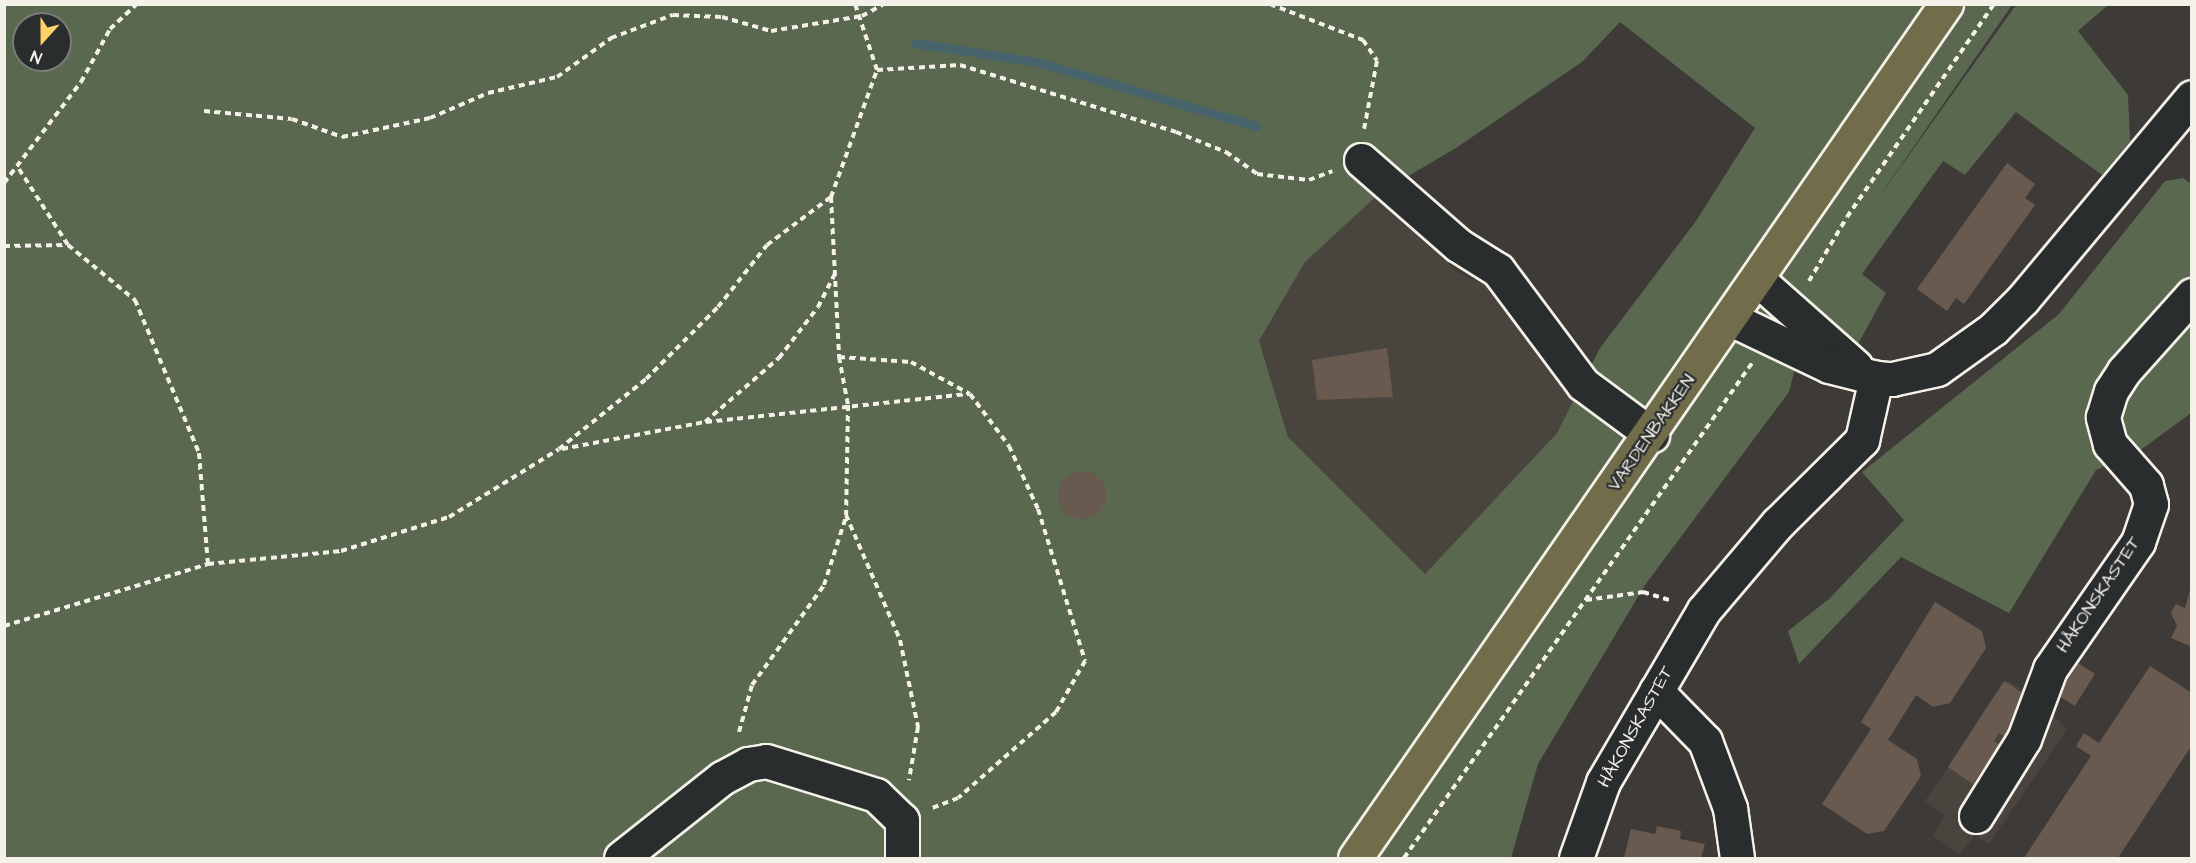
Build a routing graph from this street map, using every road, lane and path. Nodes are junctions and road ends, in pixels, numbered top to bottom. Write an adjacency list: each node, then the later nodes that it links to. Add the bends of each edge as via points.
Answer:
1 (137, 4): 12 (path, via 110,29 81,82)
2 (855, 4): 7 (path)
3 (885, 4): 7 (path)
4 (1270, 4): 11 (path, via 1363,40 1377,61)
5 (1946, 4): 18 (main road, VARDENBAKKEN)
6 (1994, 4): 20 (path, via 1847,217)
7 (862, 16): 8 (path); 10 (path, via 771,31 722,17 673,15 611,38 557,77 488,93 430,118 342,137 292,119)
8 (877, 70): 11 (path, via 960,65 1176,132 1226,152 1257,174 1309,180); 14 (path)
9 (2192, 97): 24 (street, via 2058,260 1993,329 1937,369 1892,379)
10 (204, 111)
11 (1361, 160): 28 (street, via 1458,245 1498,270 1583,384)
12 (19, 169): 13 (path); 15 (path)
13 (4, 183)
14 (831, 197): 17 (path); 29 (path, via 767,245 718,307 646,379)
15 (68, 245): 16 (path); 31 (path, via 135,300 199,453)
16 (4, 246)
17 (834, 274): 23 (path); 27 (path, via 818,307 779,358)
18 (1757, 279): 20 (street); 21 (main road, VARDENBAKKEN)
19 (2192, 295): 37 (street, HÅKONSKASTET, via 2124,371 2111,391 2103,417 2110,444 2146,485 2151,504 2138,542 2050,669 2025,739)
20 (1792, 309): 24 (street)
21 (1731, 319): 22 (street); 28 (main road, VARDENBAKKEN)
22 (1770, 340): 24 (street, via 1829,366); 32 (path)
23 (839, 357): 25 (path, via 911,362); 26 (path)
24 (1870, 376): 33 (street, HÅKONSKASTET, via 1862,440 1777,524)
25 (970, 394): 26 (path); 38 (path, via 1009,446 1038,509 1085,661 1056,712 958,798)
26 (848, 405): 27 (path); 30 (path)
27 (705, 422): 29 (path)
28 (1652, 435): 41 (main road, VARDENBAKKEN)
29 (559, 449): 31 (path, via 449,517 341,550)
30 (846, 515): 36 (path, via 824,585 752,685); 38 (path, via 900,640 918,727)
31 (208, 564): 34 (path)
32 (1585, 600): 33 (path, via 1643,592); 42 (path)
33 (1704, 610): 35 (street, HÅKONSKASTET)
34 (4, 626)
35 (1656, 691): 43 (street, HÅKONSKASTET, via 1603,782); 44 (street, via 1705,741 1730,808)
36 (722, 778): 38 (street, via 748,764 766,761 876,795); 39 (street)
37 (1976, 816)
38 (902, 820): 40 (street)
39 (621, 858)
40 (902, 858)
41 (1355, 858)
42 (1404, 858)
43 (1576, 858)
44 (1737, 858)

